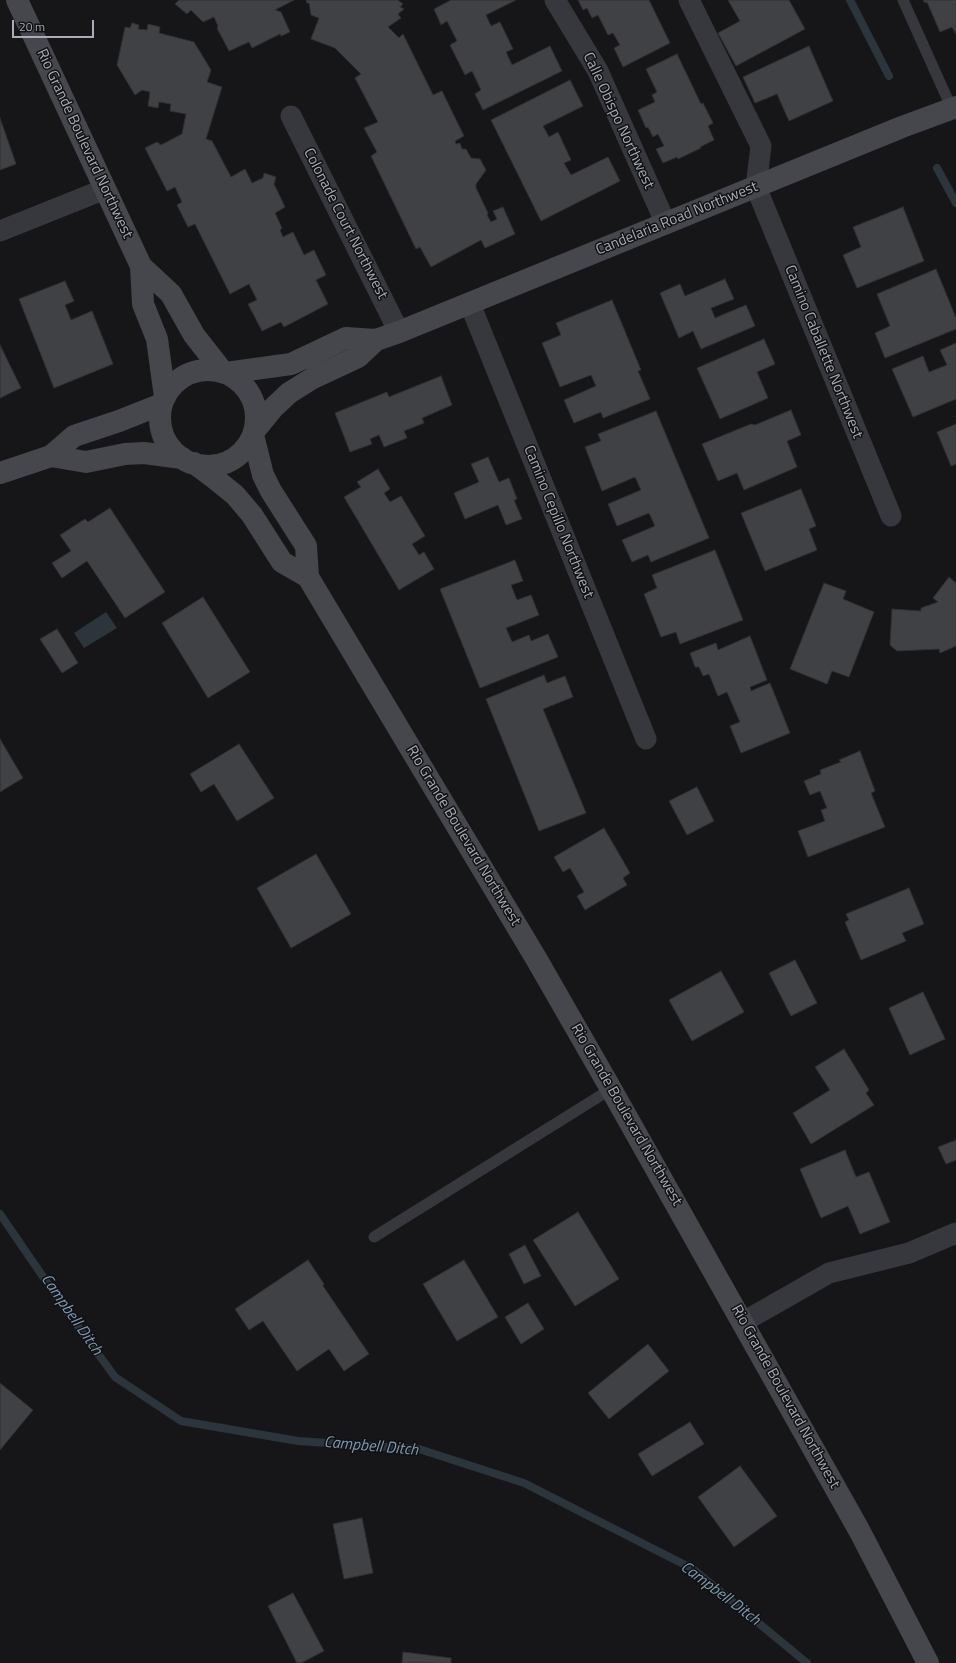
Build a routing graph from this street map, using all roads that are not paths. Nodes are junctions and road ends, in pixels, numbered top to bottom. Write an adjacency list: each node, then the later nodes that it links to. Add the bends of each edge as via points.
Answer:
1 (17, 0): 8 (main road, Rio Grande Boulevard Northwest)
2 (555, 0): 9 (street, Calle Obispo Northwest, via 598,71)
3 (689, 0): 7 (street, via 761,146)
4 (903, 0): 5 (lane)
5 (954, 108): 7 (main road, Candelaria Road Northwest)
6 (291, 116): 13 (street, Colonade Court Northwest)
7 (756, 187): 9 (main road, Candelaria Road Northwest); 21 (street, Camino Caballette Northwest)
8 (105, 189): 10 (street); 11 (main road, Rio Grande Boulevard Northwest)
9 (666, 224): 12 (main road, Candelaria Road Northwest)
10 (0, 231)
11 (141, 266): 15 (main road, via 171,294 194,336); 16 (main road, via 143,304 157,339)
12 (470, 304): 13 (main road, Candelaria Road Northwest); 23 (street, Camino Cepillo Northwest)
13 (399, 332): 14 (main road, Candelaria Road Northwest)
14 (376, 340): 15 (main road, via 346,338 291,364); 17 (main road, via 358,357 313,378 289,394 273,408)
15 (225, 373): 16 (main road, via 196,371 183,377 173,386); 17 (main road, via 238,380 248,390 256,416)
16 (164, 401): 18 (main road, via 120,421 74,436); 19 (main road, via 160,416 165,440 172,450)
17 (254, 433): 19 (main road, via 246,447 235,457 222,463 208,466); 22 (main road, via 264,475 306,546)
18 (51, 456): 19 (main road, via 86,462 144,453); 20 (main road)
19 (188, 461): 22 (main road, via 235,496 252,515 282,562)
20 (0, 473)
21 (891, 516)
22 (308, 577): 24 (main road, Rio Grande Boulevard Northwest, via 537,960)
23 (646, 739)
24 (611, 1089): 26 (lane); 27 (main road, Rio Grande Boulevard Northwest)
25 (956, 1233): 27 (street, via 909,1253 829,1273)
26 (374, 1237)
27 (743, 1322): 28 (main road, Rio Grande Boulevard Northwest, via 860,1530)
28 (928, 1663)

